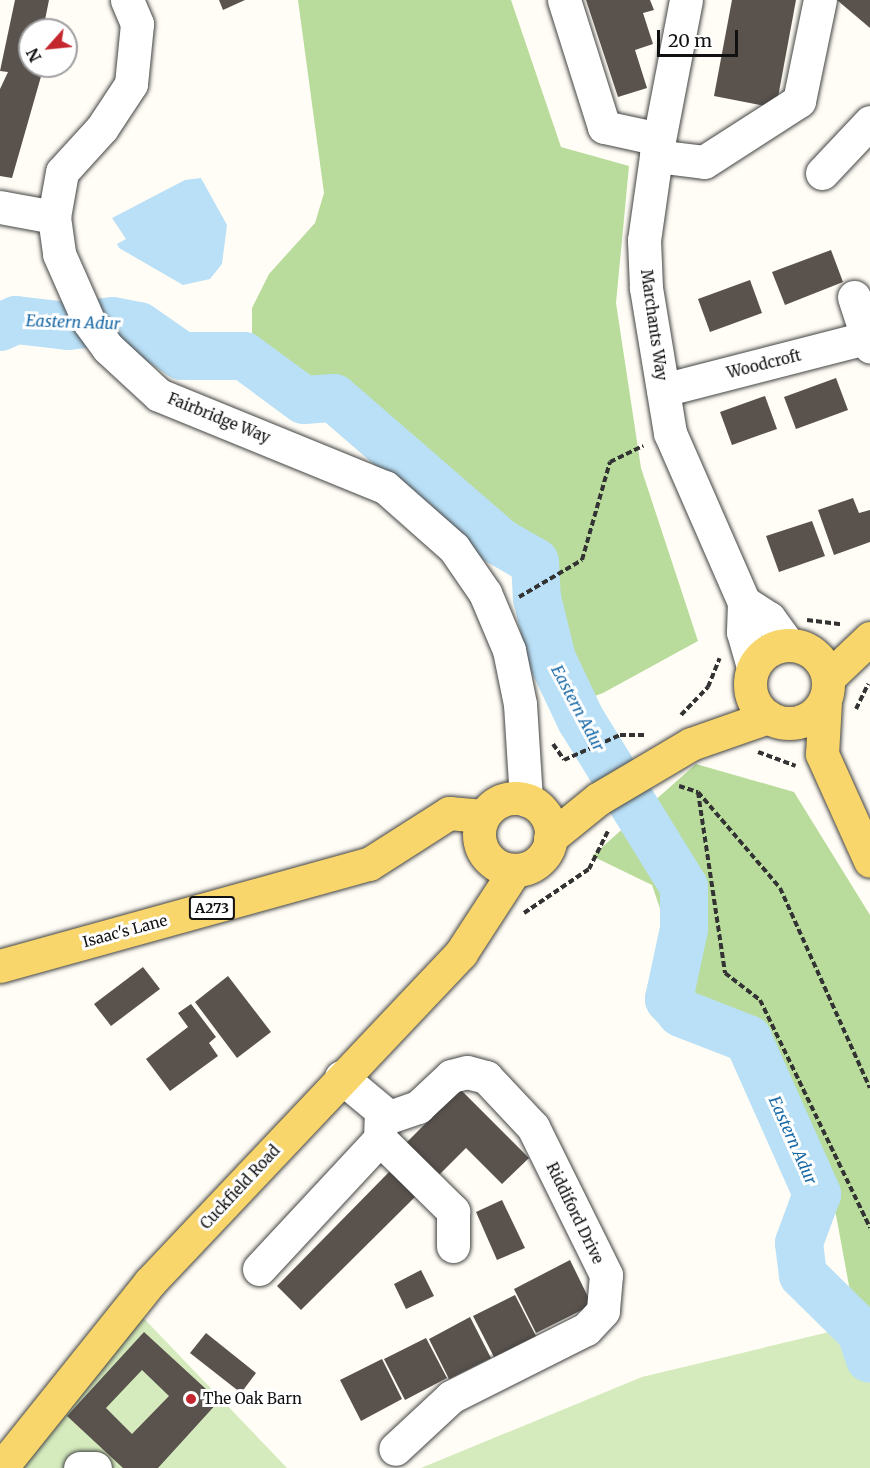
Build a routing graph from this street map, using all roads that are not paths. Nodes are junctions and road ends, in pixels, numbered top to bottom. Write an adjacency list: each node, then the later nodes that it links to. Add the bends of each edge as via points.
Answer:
1 (127, 0): 9 (street, Fairbridge Way, via 137,24 131,84 102,128 62,172)
2 (564, 0): 6 (street, via 604,127)
3 (686, 0): 6 (street, Marchants Way)
4 (820, 0): 6 (street, via 799,101 704,162)
5 (870, 122): 7 (street)
6 (658, 148): 12 (street, Marchants Way, via 645,276)
7 (822, 173)
8 (0, 207): 9 (street)
9 (54, 217): 22 (street, Fairbridge Way, via 59,255 78,298 108,348 159,395 385,487 433,526 468,565 502,628 518,684 522,745)
10 (854, 297): 11 (street)
11 (868, 342): 12 (street, Woodcroft)
12 (663, 390): 13 (street, Marchants Way, via 670,433)
13 (744, 602): 14 (street); 16 (street, Marchants Way, via 743,632)
14 (800, 638): 15 (main road); 16 (main road, via 762,655); 17 (main road)
15 (867, 640): 17 (main road)
16 (752, 673): 18 (main road, via 757,708); 19 (main road, A273)
17 (826, 689): 18 (main road); 20 (main road)
18 (782, 720): 19 (main road, A273); 20 (main road, via 809,747)
19 (681, 732): 21 (main road, A273, via 655,778)
20 (822, 754): 24 (main road)
21 (605, 811): 22 (main road, A273); 23 (main road, A273)
22 (505, 828): 23 (main road, via 549,825); 23 (main road, via 539,861); 25 (main road, Isaac's Lane / A273, via 450,813 418,837 369,864); 26 (main road, Cuckfield Road, via 501,916)
23 (550, 838)
24 (870, 861)
25 (0, 966)
26 (341, 1077): 27 (street); 31 (main road, Cuckfield Road, via 150,1282)
27 (380, 1126): 28 (street, via 453,1211); 29 (street); 30 (street, Riddiford Drive, via 409,1113 451,1076 467,1072 486,1077 533,1127 606,1275 607,1288 603,1311 586,1329 451,1397)
28 (453, 1246)
29 (259, 1269)
30 (395, 1449)
31 (1, 1468)
32 (80, 1468): 33 (street)
33 (95, 1468)

